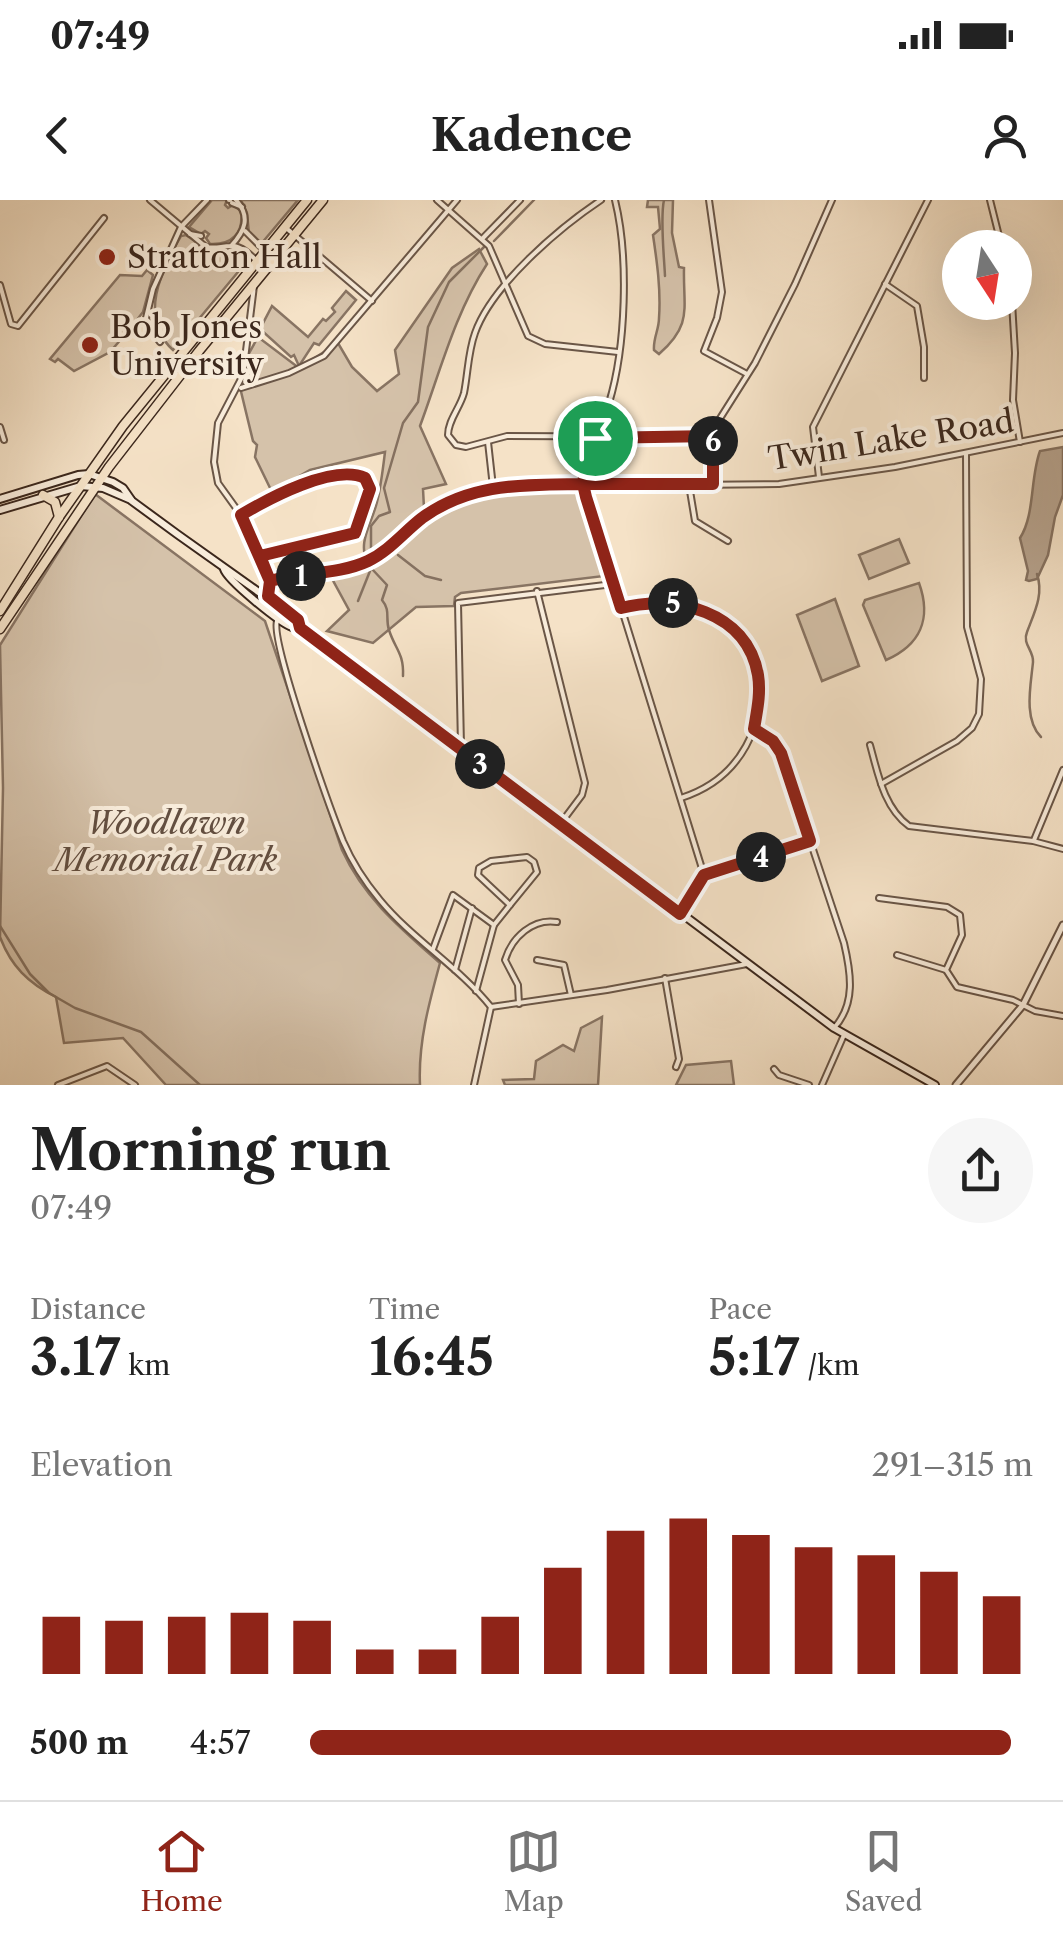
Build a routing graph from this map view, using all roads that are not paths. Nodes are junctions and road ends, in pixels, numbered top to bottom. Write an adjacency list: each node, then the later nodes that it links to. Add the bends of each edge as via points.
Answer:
1 (150, 200): 18 (street)
2 (207, 200): 18 (street)
3 (307, 200): 17 (main road)
4 (323, 200): 22 (main road)
5 (437, 200): 15 (street)
6 (458, 200): 15 (street)
7 (520, 200): 23 (street)
8 (600, 200): 32 (street)
9 (615, 200): 39 (street, via 622,271)
10 (709, 200): 40 (street, via 722,292 704,351)
11 (832, 200): 40 (street)
12 (928, 200): 33 (street)
13 (990, 200): 20 (street)
14 (232, 201): 19 (street, via 242,208)
15 (449, 210): 23 (street); 35 (street)
16 (104, 218): 31 (street, via 15,327)
17 (285, 226): 22 (street); 26 (main road)
18 (182, 228): 21 (street); 38 (street, via 161,266 146,318)
19 (244, 230): 24 (street); 26 (street)
20 (998, 230)
21 (190, 234): 25 (street); 25 (street)
22 (294, 234): 27 (main road); 35 (street)
23 (482, 239): 32 (street)
24 (231, 246): 25 (street); 28 (street)
25 (210, 248)
26 (265, 252): 27 (street); 28 (main road)
27 (274, 259): 29 (main road)
28 (256, 262): 29 (street); 34 (main road)
29 (265, 269): 30 (main road)
30 (255, 282): 36 (main road); 42 (street)
31 (0, 284)
32 (504, 284): 39 (street, via 525,333 537,342); 50 (street, via 481,319 464,393 447,430 461,447)
33 (885, 284): 41 (street, via 917,306); 57 (street, via 813,427)
34 (225, 300): 36 (main road); 43 (main road)
35 (372, 301): 42 (street, via 311,364)
36 (234, 306): 44 (main road)
37 (1013, 320): 51 (street, via 1012,400)
38 (160, 342)
39 (618, 352): 48 (street)
40 (748, 374): 47 (street)
41 (924, 378)
42 (238, 388): 68 (street, via 218,423 214,462 218,483)
43 (136, 409): 44 (main road); 52 (main road)
44 (147, 417): 54 (main road)
45 (0, 427): 49 (street)
46 (1063, 434): 51 (street, Twin Lake Road)
47 (713, 436): 48 (street); 59 (street)
48 (595, 438): 50 (street); 58 (street)
49 (4, 440)
50 (488, 440): 63 (street)
51 (1020, 442): 53 (street, Twin Lake Road)
52 (107, 449): 54 (main road); 55 (main road)
53 (966, 454): 57 (street, Twin Lake Road); 86 (street, via 966,618 982,679 979,714 957,741)
54 (117, 456): 56 (main road)
55 (89, 474): 56 (main road); 61 (main road); 65 (main road)
56 (102, 477): 62 (main road); 66 (main road)
57 (819, 479): 59 (street, Twin Lake Road)
58 (583, 484): 60 (street, Twin Lake Road); 63 (street, Twin Lake Road); 74 (street)
59 (713, 484): 60 (street, Twin Lake Road)
60 (689, 485): 70 (street, via 695,521)
61 (81, 486): 62 (main road); 64 (main road); 69 (main road)
62 (96, 486): 66 (main road); 81 (main road)
63 (493, 486): 73 (street, Twin Lake Road, via 449,500 361,564)
64 (43, 495): 67 (main road); 69 (main road, via 55,502)
65 (0, 499)
66 (132, 500): 72 (main road)
67 (0, 510)
68 (241, 515): 71 (street); 71 (street, via 290,487 352,474 369,482 355,533)
69 (60, 517): 78 (main road)
70 (728, 542)
71 (260, 556): 73 (street)
72 (224, 570): 76 (main road); 79 (main road)
73 (270, 581): 76 (street)
74 (613, 584): 75 (street); 77 (street)
75 (536, 592): 84 (street, via 458,603); 88 (street, via 585,783)
76 (265, 595): 80 (main road)
77 (621, 608): 82 (street, via 681,604 731,627 758,672); 87 (street)
78 (0, 611)
79 (278, 617): 80 (main road); 100 (street, via 274,628 284,665 343,841 381,902)
80 (300, 628): 84 (main road)
81 (0, 629)
82 (754, 729): 87 (street, via 720,776); 89 (street, via 781,753)
83 (870, 745): 86 (street)
84 (461, 751): 88 (main road)
85 (1063, 770): 90 (street)
86 (880, 784): 90 (street, via 909,826)
87 (681, 798): 92 (street)
88 (561, 822): 96 (main road)
89 (810, 841): 92 (street); 113 (street, via 850,968 848,1002)
90 (1033, 841): 91 (street)
91 (1063, 849)
92 (704, 875): 96 (street)
93 (879, 898): 105 (street, via 947,907 960,916 962,936)
94 (510, 905): 94 (street, via 536,872 531,859 491,861 478,869 480,879); 98 (street)
95 (472, 908): 98 (street); 100 (street, via 451,896); 104 (street)
96 (680, 914): 103 (main road)
97 (558, 922): 109 (street, via 534,926 508,948 504,960 518,985)
98 (494, 925): 107 (street)
99 (1063, 926): 110 (street)
100 (432, 950): 104 (street)
101 (897, 955): 105 (street)
102 (537, 960): 108 (street, via 564,965)
103 (747, 964): 106 (street); 113 (main road)
104 (455, 970): 107 (street)
105 (946, 970): 110 (street, via 962,990)
106 (666, 978): 108 (street); 115 (street)
107 (476, 991): 111 (street)
108 (571, 995): 109 (street)
109 (519, 1004): 111 (street)
110 (1023, 1005): 112 (street); 123 (street)
111 (491, 1007): 119 (street)
112 (1063, 1016)
113 (834, 1028): 114 (main road)
114 (844, 1035): 121 (street); 122 (main road)
115 (676, 1067)
116 (774, 1068): 120 (street, via 778,1076)
117 (58, 1085): 118 (street, via 107,1066)
118 (135, 1085)
119 (474, 1085)
120 (809, 1085)
121 (822, 1085)
122 (935, 1085)
123 (956, 1085)

